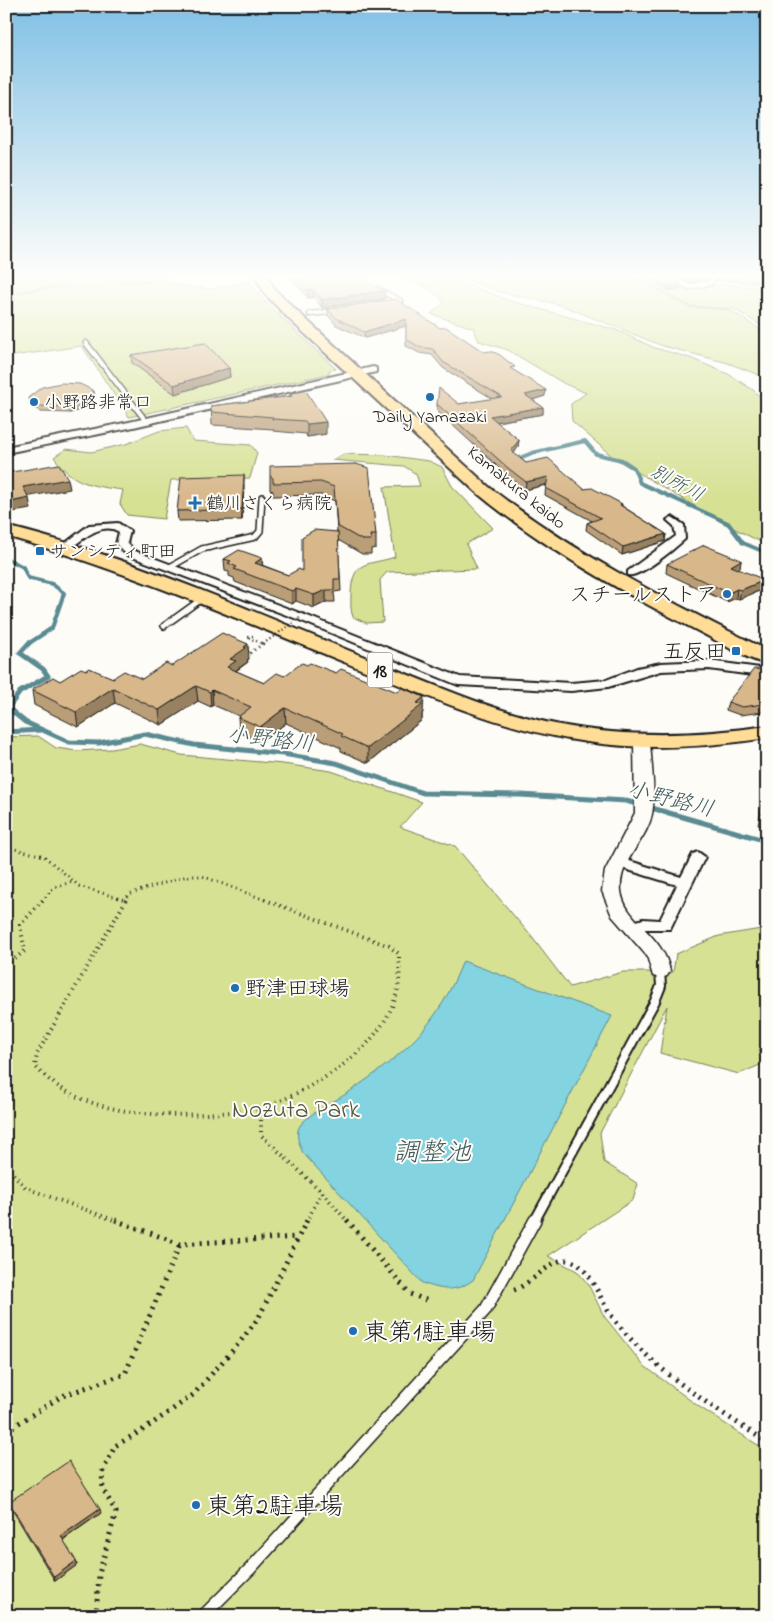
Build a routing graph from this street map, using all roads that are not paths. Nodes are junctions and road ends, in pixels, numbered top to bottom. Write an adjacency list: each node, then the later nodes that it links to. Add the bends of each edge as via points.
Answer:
1 (91, 350): 6 (lane)
2 (331, 350): 5 (main road, Kamakura kaido)
3 (350, 350): 4 (main road, Kamakura kaido)
4 (373, 370): 5 (street); 13 (main road, Kamakura kaido, via 517,498 564,532)
5 (356, 373): 6 (street); 17 (main road, Kamakura kaido, via 498,502 546,537 623,585)
6 (146, 421): 7 (street)
7 (6, 450)
8 (262, 497): 12 (lane, via 260,531 255,537 202,549)
9 (672, 520): 13 (street, via 679,525 681,537)
10 (6, 531): 11 (main road, 18)
11 (64, 548): 12 (street, via 86,530 111,524 125,531 124,549); 14 (main road, 18)
12 (170, 567): 18 (street, via 458,681 571,687 608,683 661,667 710,665)
13 (632, 573): 16 (main road, Kamakura kaido)
14 (203, 598): 15 (lane); 20 (main road, 18, via 498,716 578,735)
15 (164, 626)
16 (767, 641)
17 (767, 658)
18 (767, 673)
19 (767, 732): 20 (main road, 18, via 708,740)
20 (642, 741): 22 (street, via 644,806 641,823)
21 (698, 857): 23 (street)
22 (620, 863): 23 (street); 24 (street, via 612,878 613,903)
23 (686, 884): 24 (street, via 665,926 643,924)
24 (632, 928): 25 (street, via 654,952)
25 (660, 971): 26 (lane, via 661,986 654,1001 486,1309 257,1561)
26 (202, 1616)

